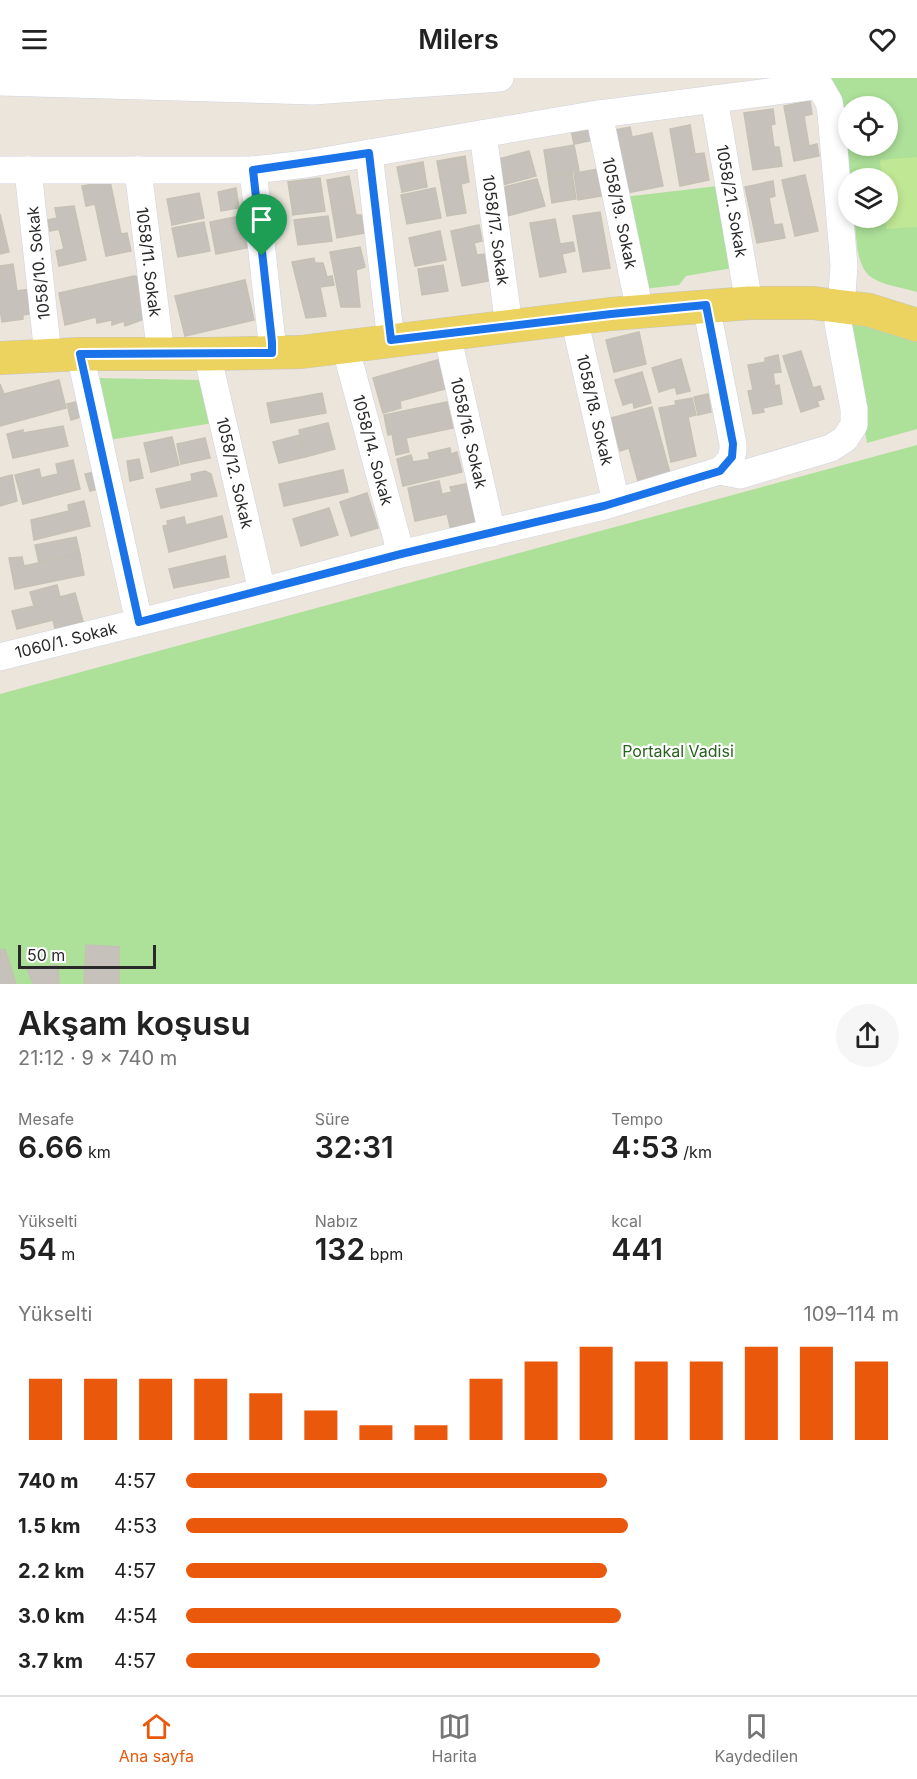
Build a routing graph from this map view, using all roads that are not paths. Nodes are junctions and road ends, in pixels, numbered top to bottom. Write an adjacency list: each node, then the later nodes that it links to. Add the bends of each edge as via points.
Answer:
1 (500, 78): 3 (street)
2 (0, 82): 3 (street, via 313,91)
3 (358, 84)
4 (714, 99): 5 (street); 12 (street, 1058/21. Sokak); 14 (street, via 822,88 831,112 844,266)
5 (599, 114): 6 (street); 15 (street, 1058/19. Sokak)
6 (483, 134): 7 (street); 18 (street, 1058/17. Sokak)
7 (369, 153): 11 (street); 20 (street)
8 (0, 170): 9 (street)
9 (28, 170): 10 (street); 25 (street, 1058/10. Sokak)
10 (138, 170): 11 (street); 26 (street, 1058/11. Sokak)
11 (253, 170): 22 (street)
12 (749, 303): 13 (main road); 14 (main road)
13 (706, 305): 15 (main road); 28 (street, via 733,444 732,457)
14 (842, 307): 17 (main road, via 868,310); 28 (street, 1060/1. Sokak, via 837,322 854,409 854,425 845,439 831,448 741,475)
15 (640, 311): 16 (main road)
16 (574, 318): 18 (main road); 29 (street, 1058/18. Sokak)
17 (917, 325)
18 (509, 326): 19 (main road)
19 (447, 334): 20 (main road); 30 (street, 1058/16. Sokak)
20 (391, 340): 21 (main road)
21 (345, 346): 22 (main road); 31 (street, 1058/14. Sokak)
22 (272, 353): 24 (main road)
23 (80, 354): 25 (main road); 26 (main road); 33 (street)
24 (207, 354): 26 (main road); 32 (street, 1058/12. Sokak)
25 (48, 355): 27 (main road)
26 (160, 355)
27 (0, 358)
28 (720, 471): 29 (street, 1060/1. Sokak)
29 (616, 502): 30 (street, 1060/1. Sokak)
30 (492, 533): 31 (street, 1060/1. Sokak)
31 (401, 554): 32 (street, 1060/1. Sokak)
32 (262, 591): 33 (street, 1060/1. Sokak)
33 (139, 622): 34 (street, 1060/1. Sokak)
34 (0, 657)

